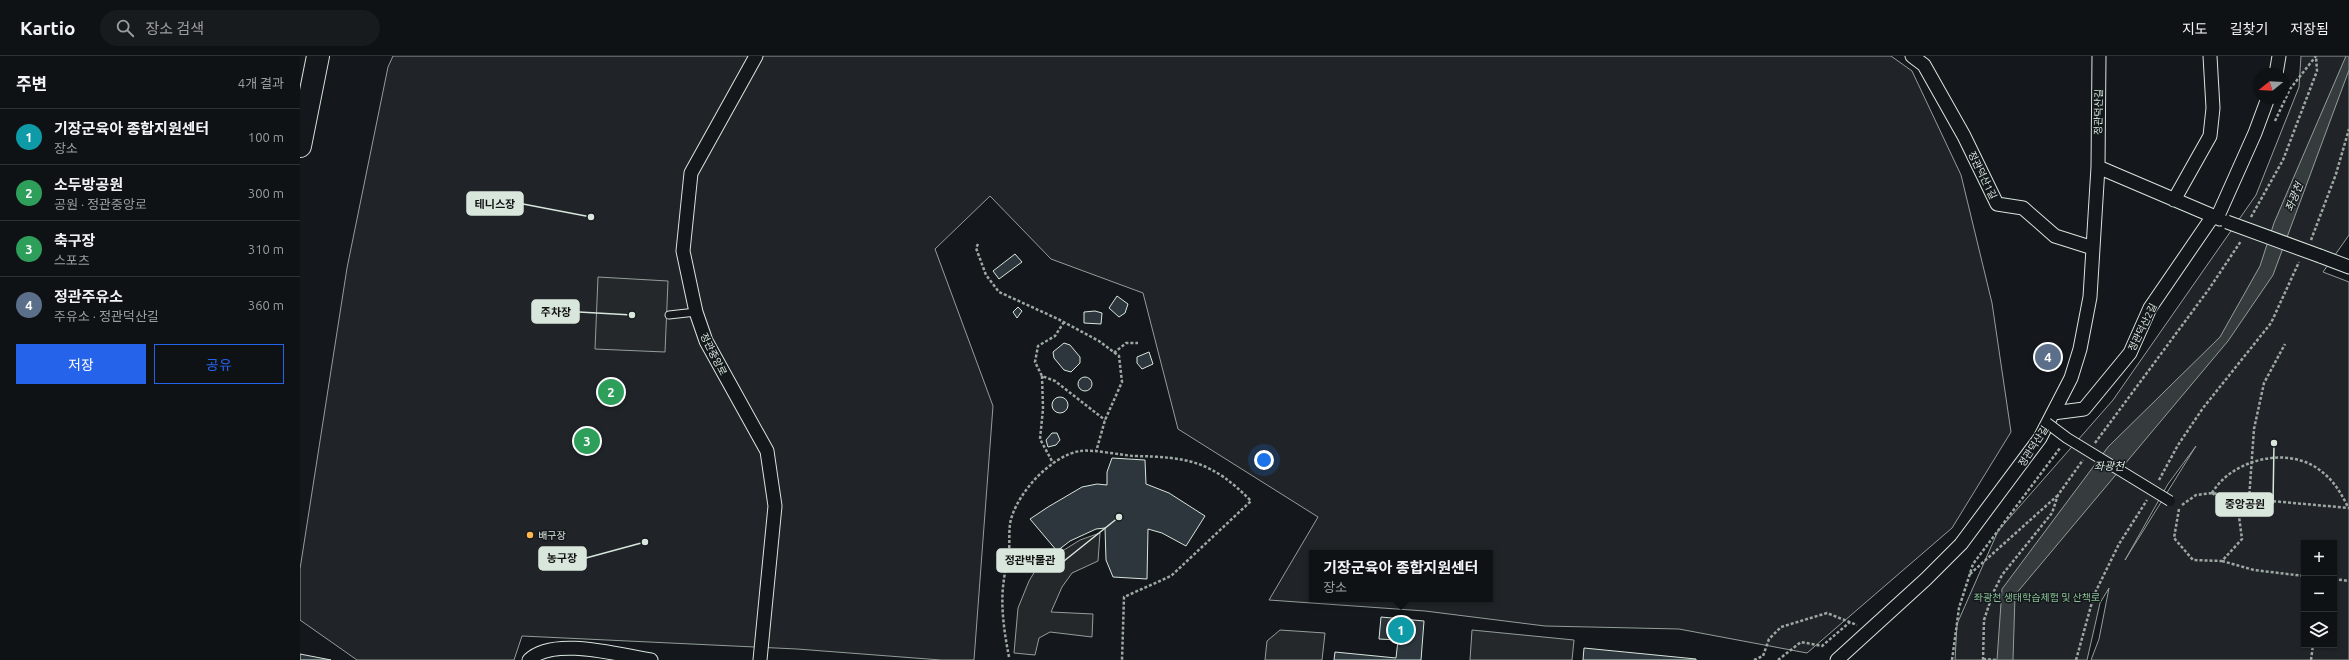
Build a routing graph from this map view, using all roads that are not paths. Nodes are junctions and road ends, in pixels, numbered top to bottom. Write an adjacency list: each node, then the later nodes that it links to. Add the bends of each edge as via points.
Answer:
1 (318, 56): 9 (highway)
2 (756, 56): 15 (street, 정관중앙로, via 691,173 683,250)
3 (1912, 56): 13 (street, 정관덕산1길, via 1924,65 1964,136 1997,204 2023,208 2055,236)
4 (2099, 56): 10 (street, 정관덕산길)
5 (2210, 56): 11 (street, via 2214,108 2210,136)
6 (2279, 56): 7 (street)
7 (2277, 68)
8 (2266, 104): 12 (street, 정관덕산2길)
9 (300, 146)
10 (2098, 167): 11 (street); 13 (street, 정관덕산길)
11 (2174, 200): 12 (street)
12 (2219, 219): 14 (street, bridge); 17 (street, 정관덕산2길, via 2150,308 2130,353 2084,409)
13 (2093, 248): 17 (street, 정관덕산길, via 2090,297 2080,349 2071,378)
14 (2349, 267)
15 (696, 312): 16 (lane); 21 (street, 정관중앙로, via 706,341 767,451 775,506)
16 (669, 315)
17 (2050, 418): 18 (street, bridge, via 2067,438); 22 (street, 정관덕산길, via 2040,438 1961,544)
18 (2170, 501)
19 (528, 660): 20 (street, via 535,653 560,647)
20 (651, 660)
21 (760, 660)
22 (1837, 660)

